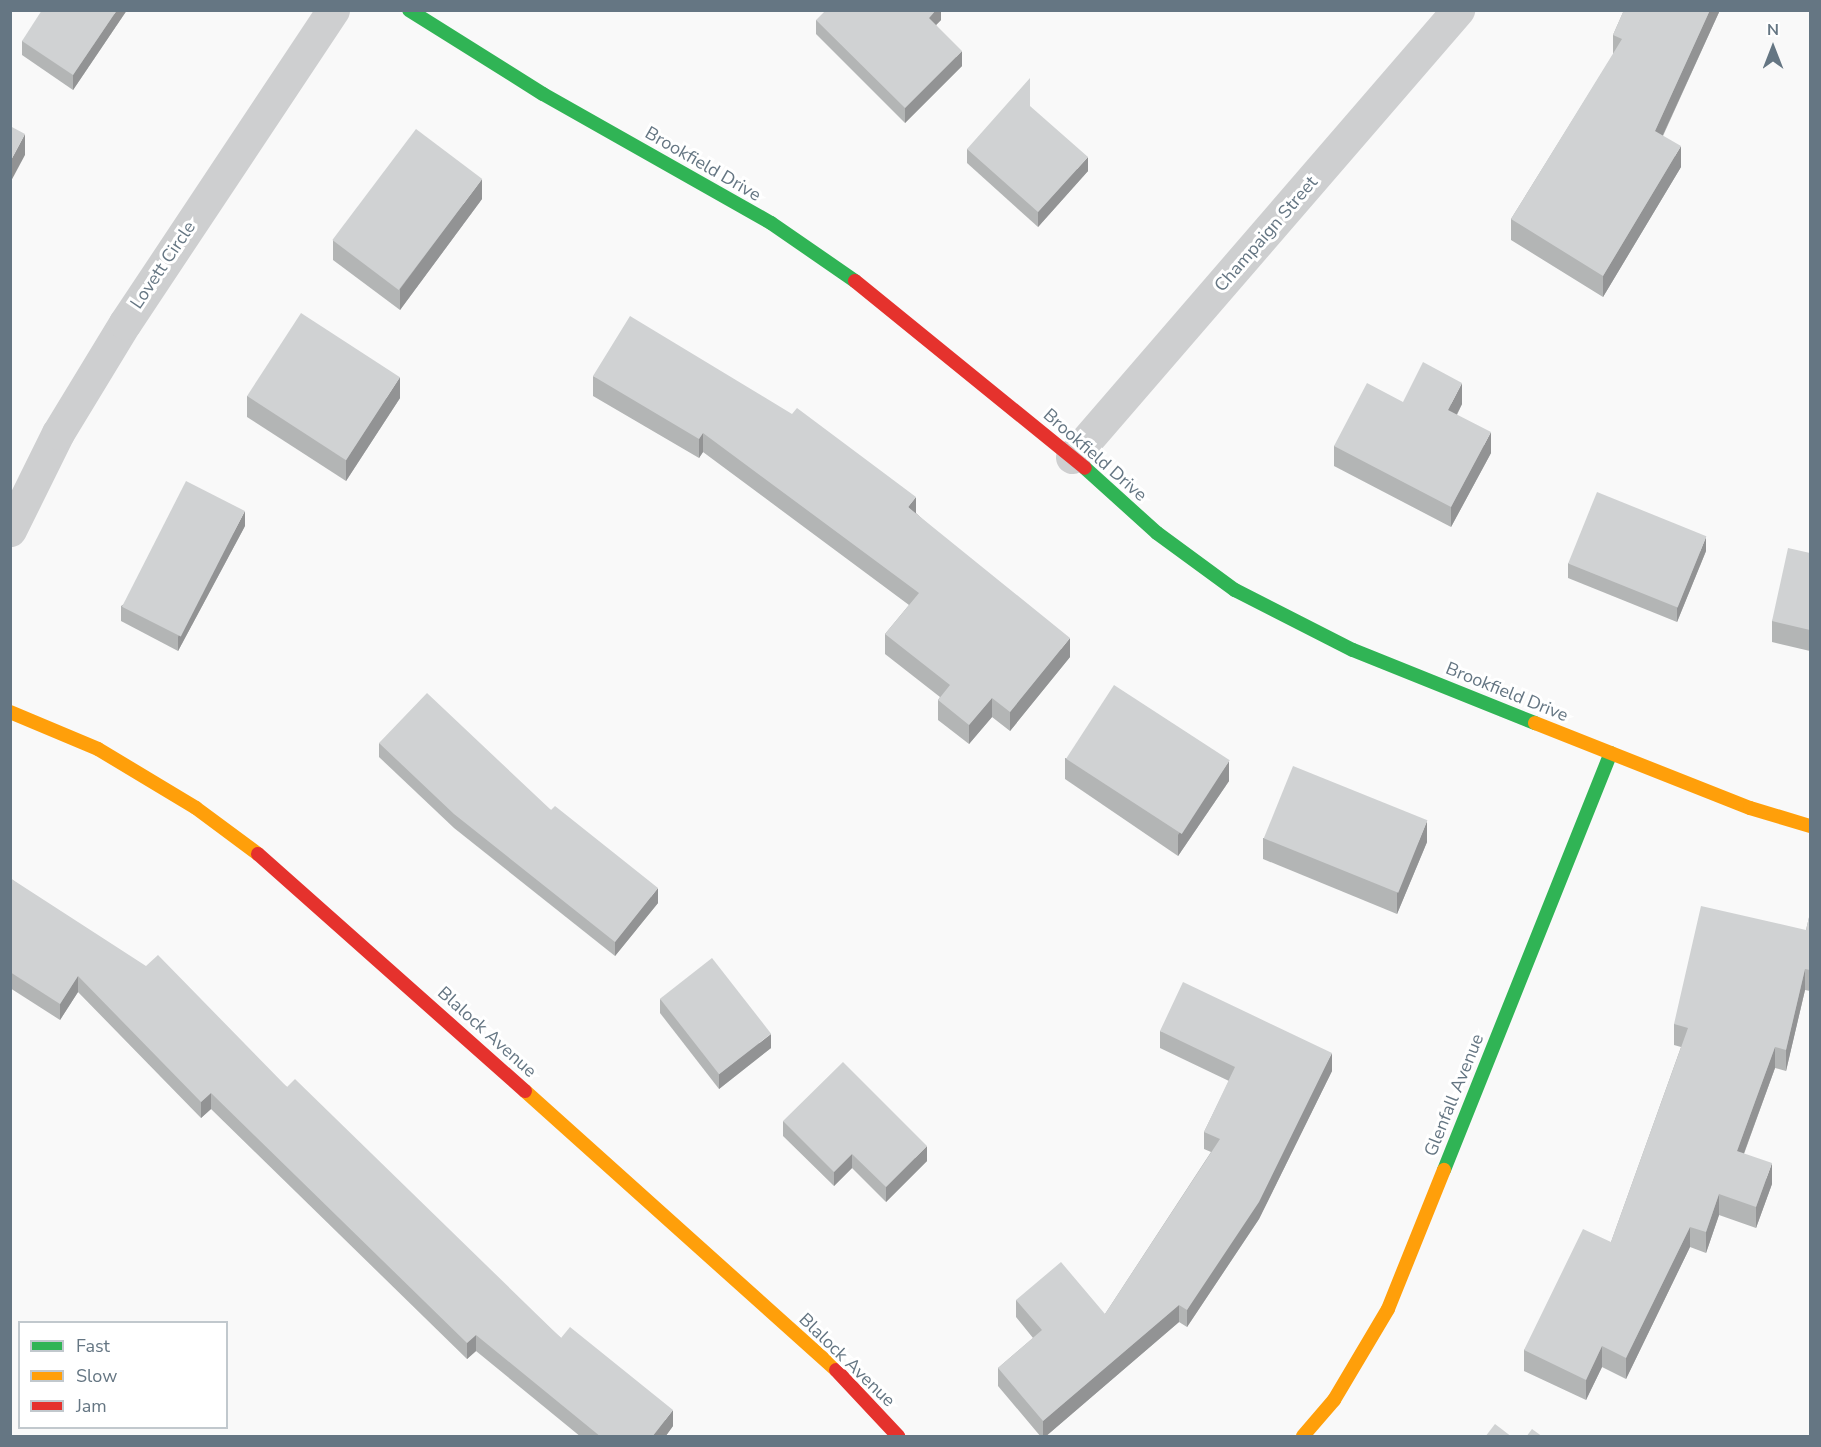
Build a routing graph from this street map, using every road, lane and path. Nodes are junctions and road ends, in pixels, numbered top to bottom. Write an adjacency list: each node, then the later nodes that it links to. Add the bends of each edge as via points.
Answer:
1 (333, 10): 5 (street, Lovett Circle, via 125,323 58,433)
2 (409, 10): 4 (street, Brookfield Drive, via 543,94 771,223 873,292)
3 (1458, 10): 4 (street, Champaign Street)
4 (1072, 457): 7 (street, Brookfield Drive, via 1157,533 1235,590 1353,650)
5 (10, 530)
6 (10, 712): 9 (street, Blalock Avenue, via 98,749 196,808 282,873 847,1380)
7 (1611, 753): 8 (street, Brookfield Drive, via 1750,808); 10 (street, Glenfall Avenue, via 1388,1309 1334,1400)
8 (1810, 826)
9 (898, 1437)
10 (1303, 1437)

